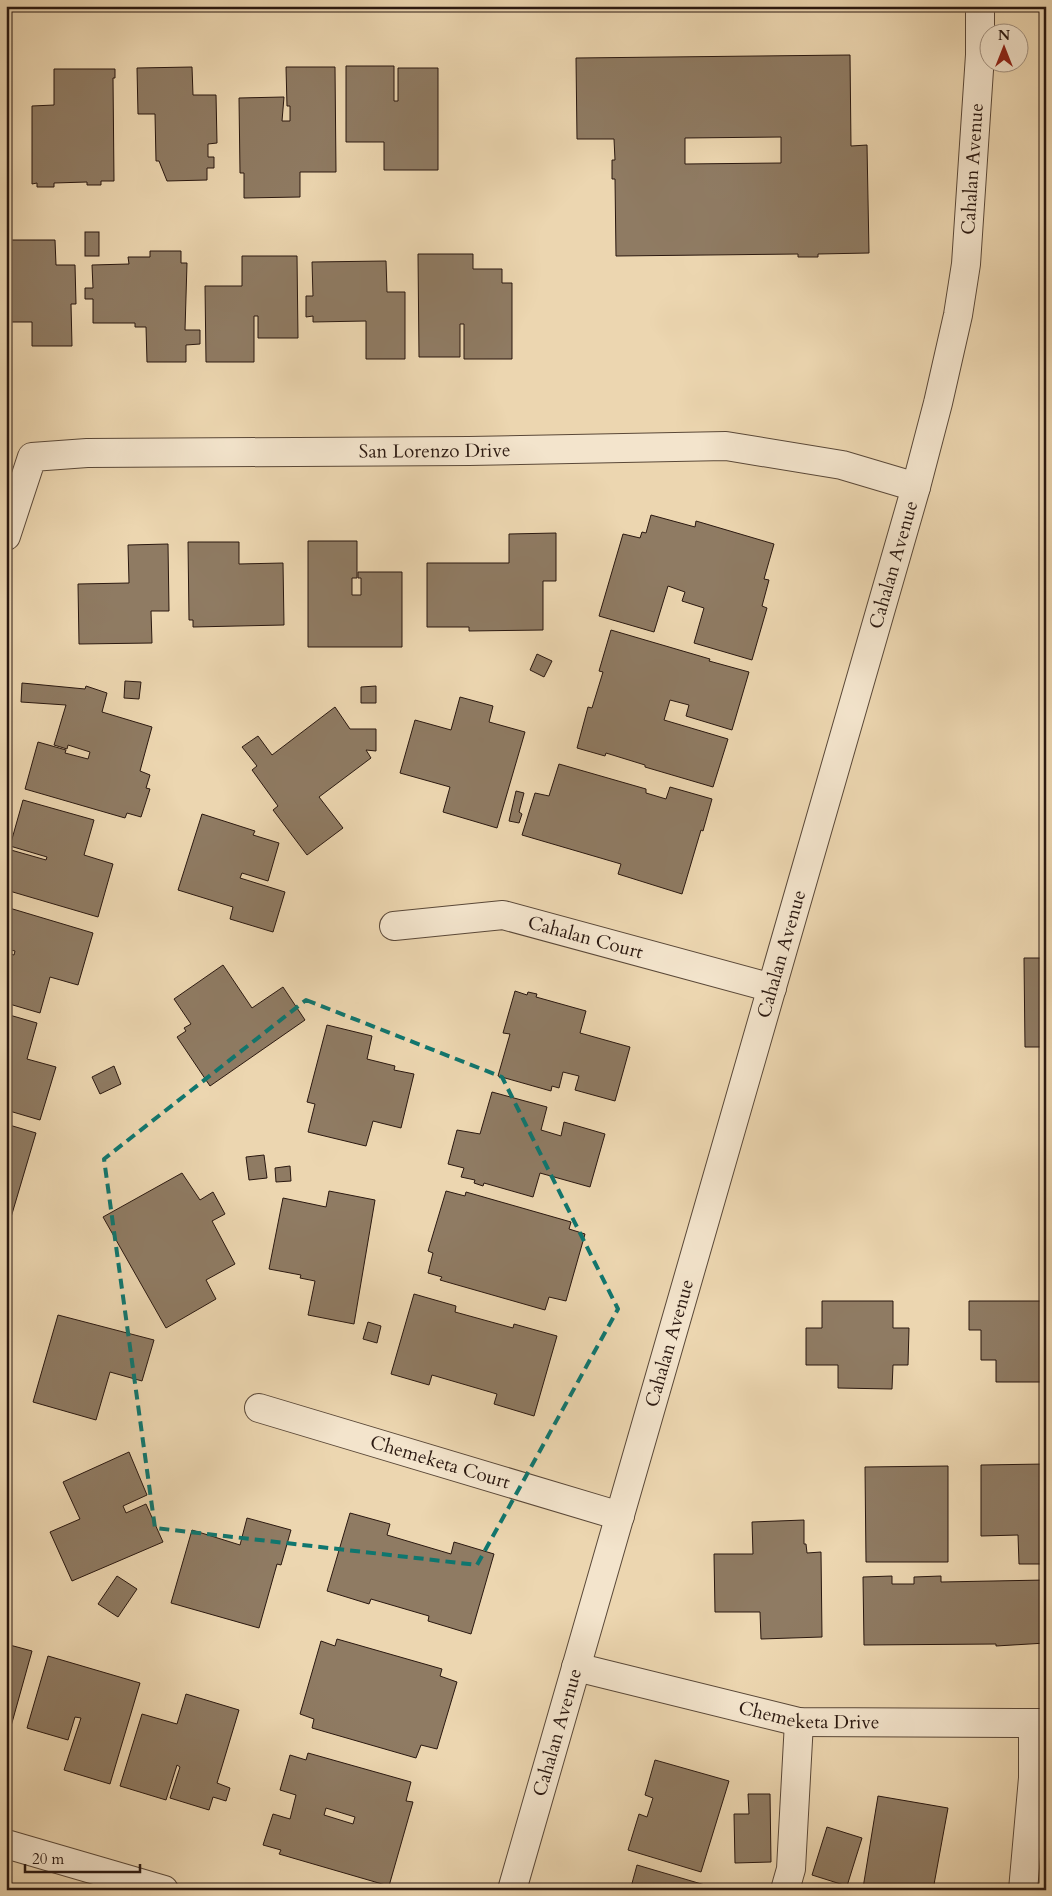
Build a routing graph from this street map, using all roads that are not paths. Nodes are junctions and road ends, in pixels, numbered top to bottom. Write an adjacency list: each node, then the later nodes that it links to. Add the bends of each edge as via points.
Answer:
1 (980, 6): 2 (street, Cahalan Avenue, via 980,55 966,264 958,315)
2 (916, 487): 3 (street, San Lorenzo Drive, via 842,465 726,446 459,452 87,453 32,457); 5 (street, Cahalan Avenue)
3 (6, 536)
4 (394, 926): 5 (street, Cahalan Court, via 503,915)
5 (772, 988): 7 (street, Cahalan Avenue)
6 (259, 1408): 7 (street, Chemeketa Court)
7 (620, 1516): 8 (street, Cahalan Avenue)
8 (576, 1667): 9 (street, Chemeketa Drive); 13 (street, Cahalan Avenue)
9 (799, 1722): 10 (street, Chemeketa Drive); 14 (street, via 791,1869)
10 (1039, 1723): 15 (street)
11 (6, 1844): 12 (street)
12 (164, 1890)
13 (512, 1890)
14 (785, 1890)
15 (1023, 1890)

